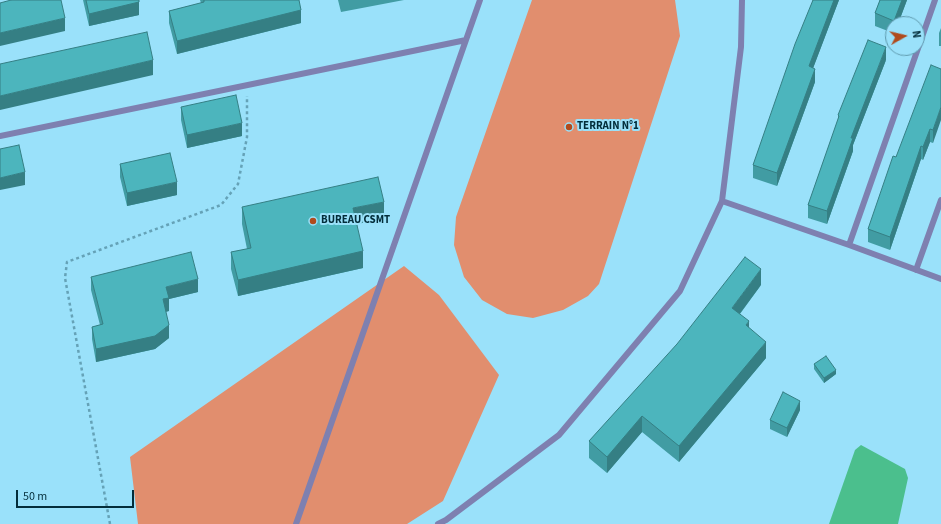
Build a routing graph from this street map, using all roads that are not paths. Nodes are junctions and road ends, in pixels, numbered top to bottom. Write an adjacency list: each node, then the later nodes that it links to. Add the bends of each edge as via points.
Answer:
1 (480, 0): 4 (lane)
2 (742, 0): 7 (lane, via 741,47)
3 (935, 0): 8 (lane)
4 (466, 40): 5 (lane); 11 (lane)
5 (0, 136)
6 (941, 200): 9 (lane)
7 (722, 201): 8 (lane); 12 (lane, via 680,292 559,435)
8 (849, 244): 9 (lane)
9 (916, 270): 10 (lane)
10 (941, 279)
11 (296, 524)
12 (438, 524)

